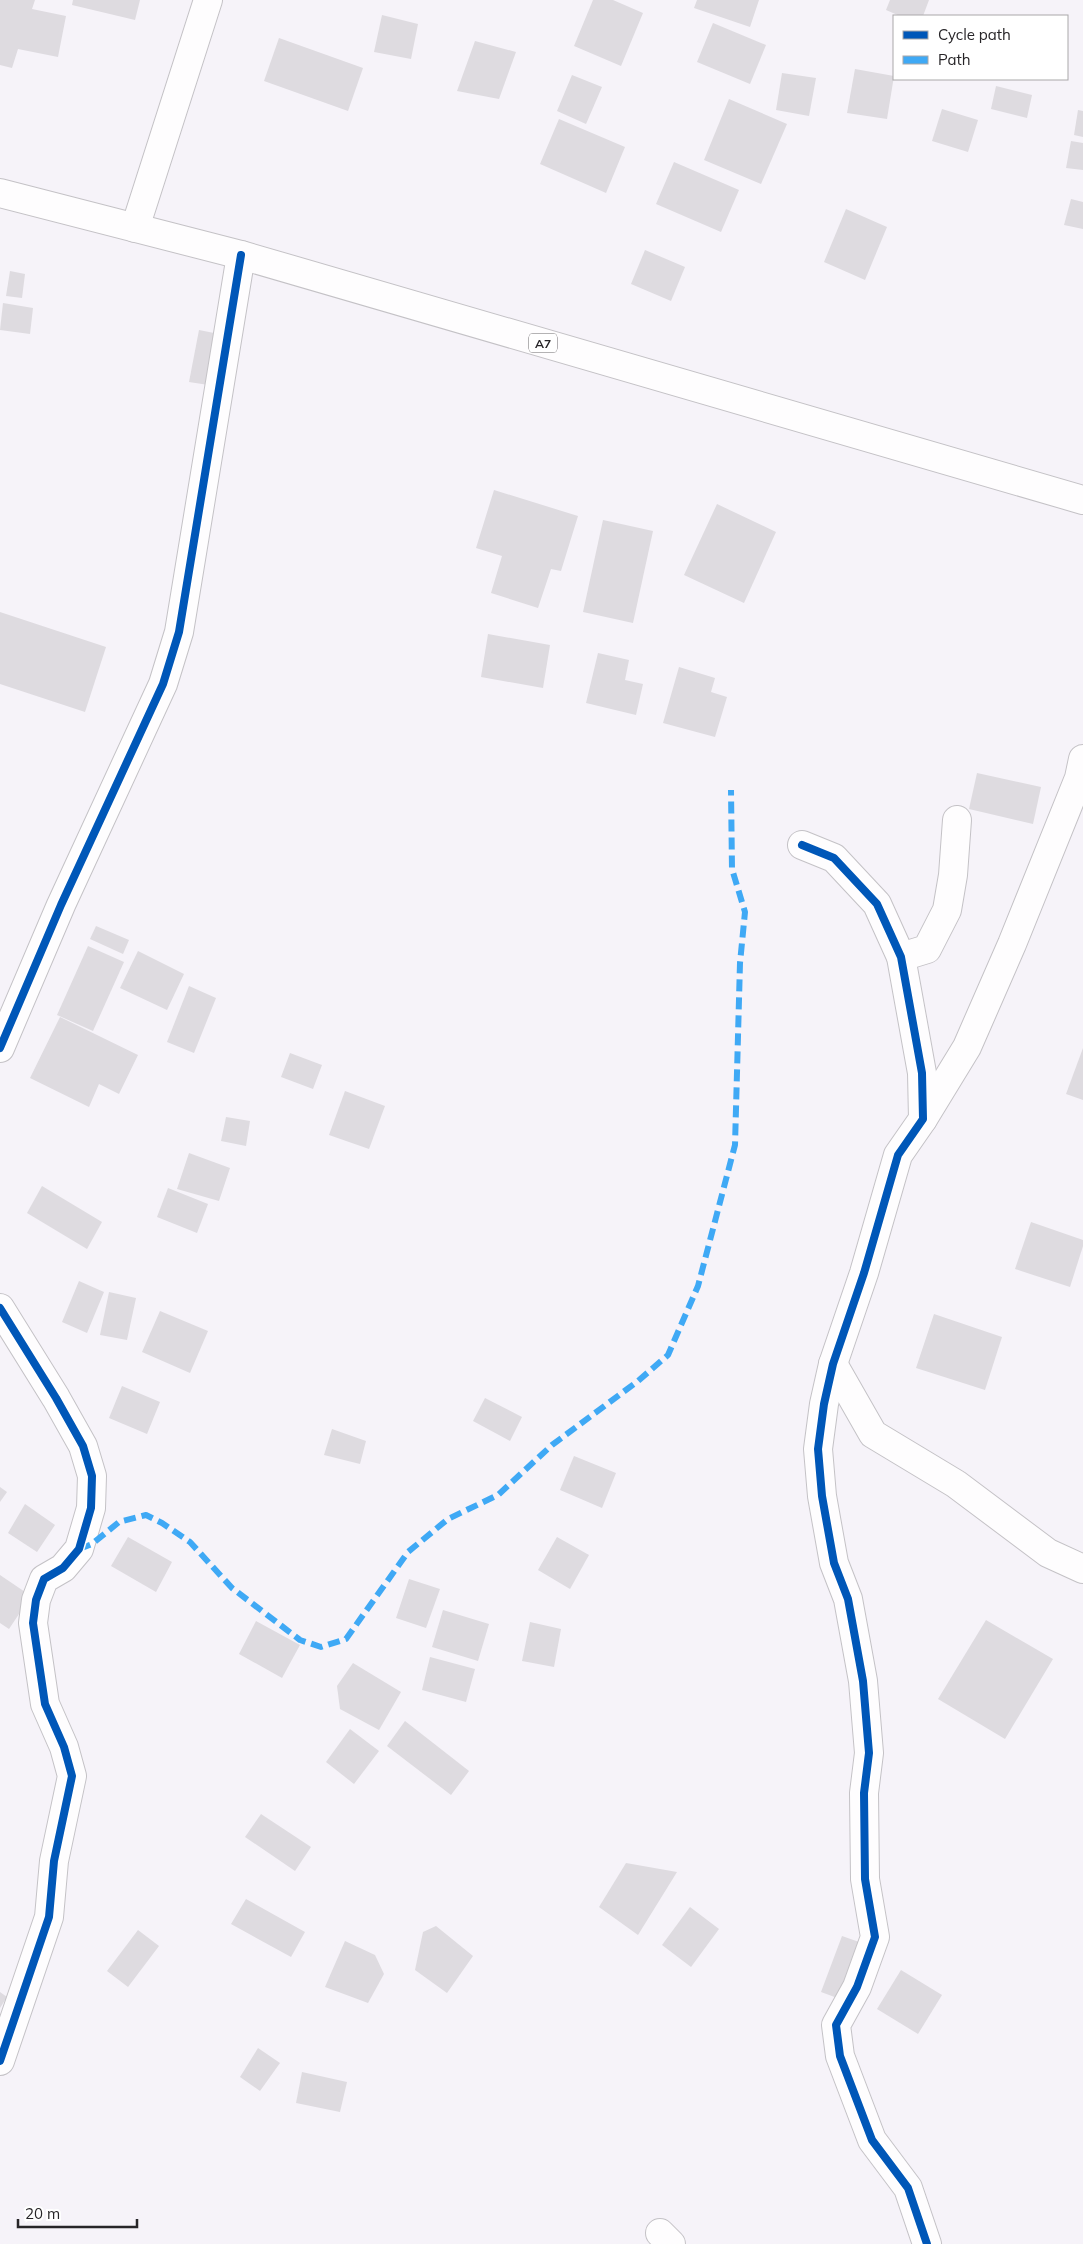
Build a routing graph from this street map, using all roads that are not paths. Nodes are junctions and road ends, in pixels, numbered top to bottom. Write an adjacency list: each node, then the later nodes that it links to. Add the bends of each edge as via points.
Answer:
1 (208, 0): 3 (street)
2 (0, 193): 3 (street, A7)
3 (135, 228): 4 (street, A7)
4 (241, 255): 5 (street, A7); 10 (street, via 188,586 174,649 163,684 61,905)
5 (1083, 500)
6 (1083, 759): 11 (street, via 1079,778 967,1047)
7 (957, 820): 9 (street, via 947,910 927,949)
8 (802, 845): 9 (street, via 834,858 877,904)
9 (901, 957): 11 (street, via 922,1073)
10 (0, 1048)
11 (923, 1119): 13 (street, via 898,1155 864,1273)
12 (0, 1308): 15 (street, via 84,1446 92,1476 92,1508 79,1549 63,1568 44,1579 36,1600 33,1623 45,1704 64,1747 72,1776 54,1861 49,1917)
13 (833, 1364): 14 (street, via 873,1434 956,1484 1048,1553); 16 (street, via 818,1449 822,1496 834,1563 848,1599 863,1681 869,1753 864,1793 865,1879 875,1937 857,1987 836,2026 840,2056 872,2140 908,2188)
14 (1083, 1569)
15 (0, 2061)
16 (927, 2244)

